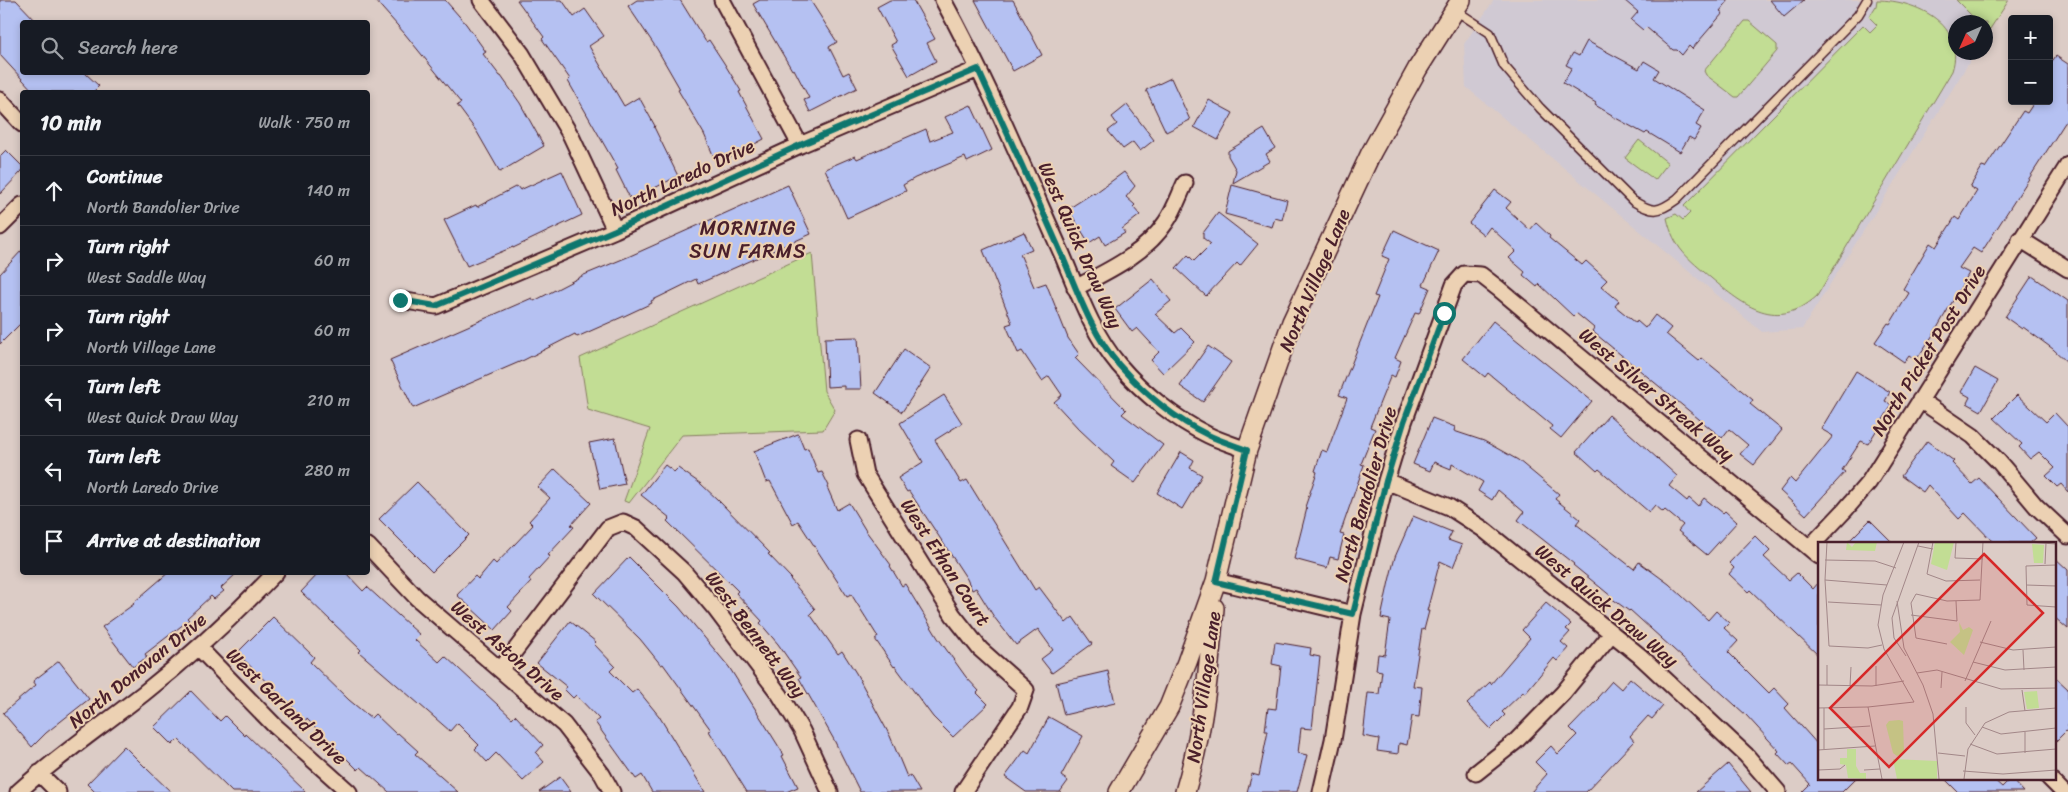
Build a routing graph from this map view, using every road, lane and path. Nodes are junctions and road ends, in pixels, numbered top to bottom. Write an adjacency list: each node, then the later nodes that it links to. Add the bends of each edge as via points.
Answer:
1 (481, 0): 14 (street, via 522,54 571,136)
2 (722, 0): 9 (street)
3 (943, 0): 6 (street, West Quick Draw Way)
4 (1866, 0): 5 (lane, via 1858,15 1677,199 1662,210 1648,210 1632,201 1540,108 1504,66 1490,33)
5 (1458, 5): 22 (street, North Village Lane, via 1418,68 1371,153 1329,241 1292,322)
6 (978, 69): 9 (street, North Laredo Drive); 18 (street, West Quick Draw Way)
7 (0, 100): 8 (street)
8 (20, 122)
9 (800, 145): 14 (street, North Laredo Drive)
10 (2068, 165): 15 (street, North Picket Post Drive)
11 (1185, 183): 18 (street, via 1167,222 1146,246)
12 (20, 207): 13 (street)
13 (0, 227)
14 (615, 230): 19 (street, North Laredo Drive, via 436,306)
15 (2020, 239): 16 (street); 20 (street, North Picket Post Drive)
16 (2068, 269)
17 (1464, 274): 23 (street, North Bandolier Drive, via 1454,285); 27 (street, West Silver Streak Way, via 1481,275 1499,289)
18 (1075, 288): 22 (street, West Quick Draw Way, via 1095,330 1118,364 1146,392 1179,419 1209,436)
19 (400, 300)
20 (1920, 400): 24 (street, via 1973,436 2036,506); 25 (street, North Picket Post Drive, via 1869,482)
21 (858, 440): 37 (street, West Ethan Court, via 865,474 952,615 980,649 1026,690 1020,707)
22 (1247, 450): 29 (street, North Village Lane)
23 (1386, 481): 30 (street, North Bandolier Drive); 31 (street, West Quick Draw Way, via 1449,507 1483,529)
24 (2068, 536)
25 (1822, 542)
26 (370, 548): 33 (street, West Aston Drive, via 417,598)
27 (1815, 552)
28 (273, 575): 32 (street, North Donovan Drive)
29 (1216, 582): 30 (street); 43 (street, North Village Lane, via 1169,707); 44 (street, North Village Lane, via 1209,664 1195,757)
30 (1353, 614): 45 (street, North Bandolier Drive, via 1333,740)
31 (1612, 633): 35 (street, via 1563,693 1515,742); 46 (street, West Quick Draw Way, via 1700,711)
32 (199, 648): 34 (street, North Donovan Drive); 40 (street, West Garland Drive, via 274,726)
33 (501, 669): 41 (street, West Aston Drive, via 564,724); 42 (street, West Bennett Way, via 608,528 623,522 636,528 677,566 716,610 780,695 802,731)
34 (39, 773): 38 (street, North Donovan Drive); 39 (street)
35 (1476, 774)
36 (2051, 780): 47 (street)
37 (965, 791)
38 (18, 792)
39 (58, 792)
40 (349, 792)
41 (612, 792)
42 (830, 792)
43 (1119, 792)
44 (1185, 792)
45 (1321, 792)
46 (1778, 792)
47 (2063, 792)

